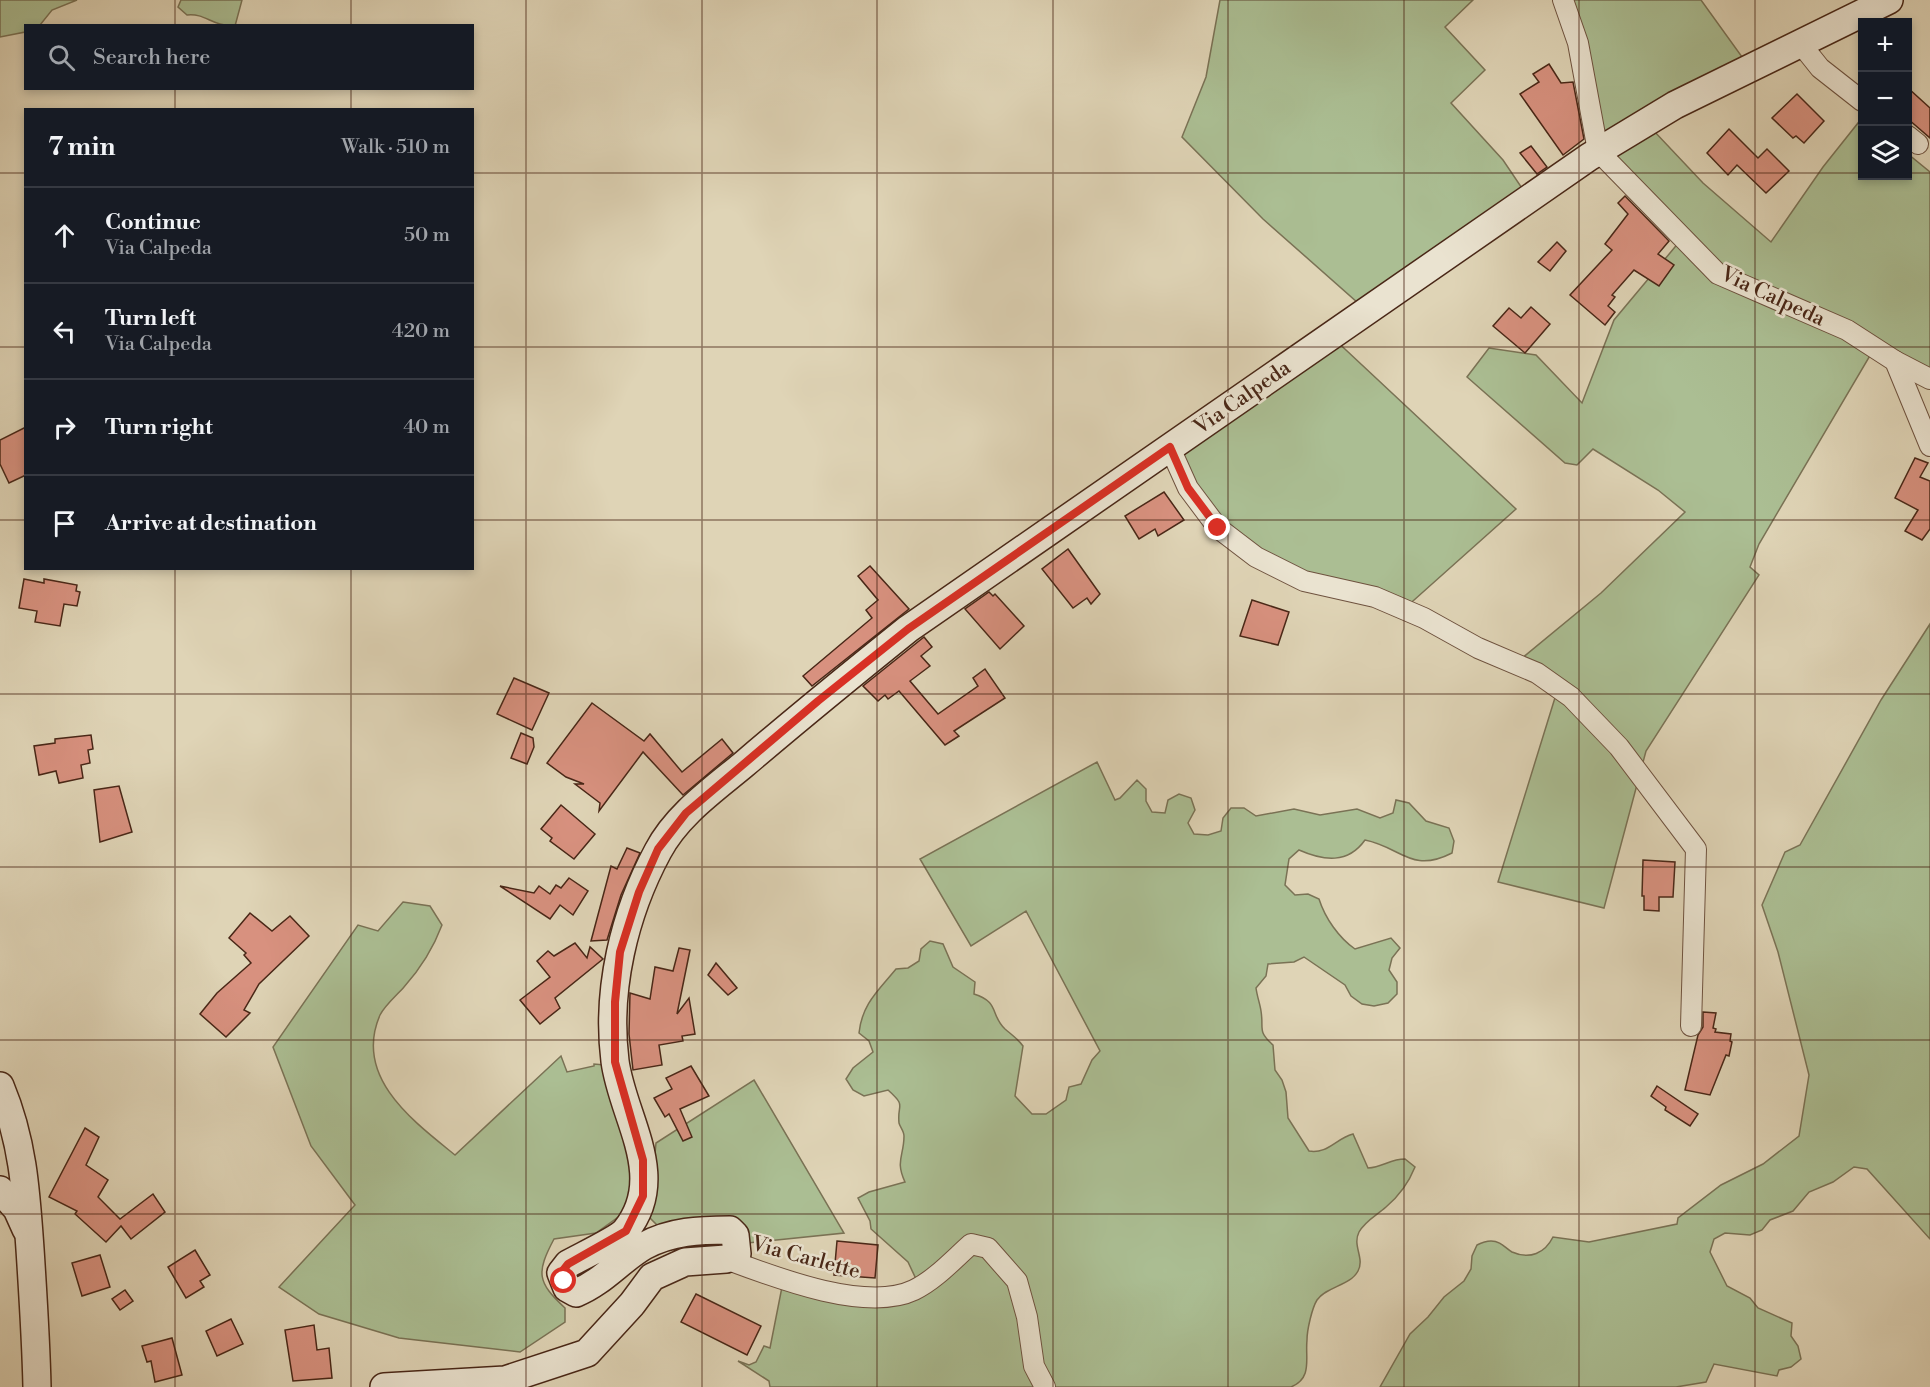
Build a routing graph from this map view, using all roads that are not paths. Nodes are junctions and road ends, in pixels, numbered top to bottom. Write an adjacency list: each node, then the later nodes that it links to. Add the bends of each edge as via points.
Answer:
1 (1563, 0): 5 (street, via 1578,43)
2 (1889, 0): 3 (street, Via Calpeda)
3 (1800, 44): 4 (street, via 1820,68); 5 (street, Via Calpeda, via 1675,105)
4 (1858, 97)
5 (1598, 151): 6 (street, Via Calpeda, via 1718,274 1847,330); 9 (street, Via Calpeda)
6 (1895, 361): 7 (street, Via Calpeda); 8 (street)
7 (1930, 379)
8 (1930, 446)
9 (1170, 447): 10 (street, via 1188,488 1218,528 1256,557 1304,581 1375,597 1537,673 1571,697 1619,747 1696,849); 15 (street, Via Calpeda, via 908,629 686,813 658,849 620,952 615,1002 615,1062 643,1160 643,1196 626,1231 568,1264 561,1273 567,1288 576,1293 595,1286 645,1246 690,1230 730,1230 735,1235 737,1254)
10 (1691, 1026)
11 (0, 1086): 12 (street)
12 (8, 1129): 14 (street, via 29,1206)
13 (0, 1190): 14 (street, via 17,1209)
14 (30, 1239): 16 (street)
15 (726, 1259): 17 (street, via 685,1262 652,1277 587,1353 505,1380); 18 (street, Via Carlette, via 844,1296 891,1297 915,1290 971,1244 988,1248 1017,1281 1034,1366)
16 (37, 1387)
17 (384, 1387)
18 (1045, 1387)

